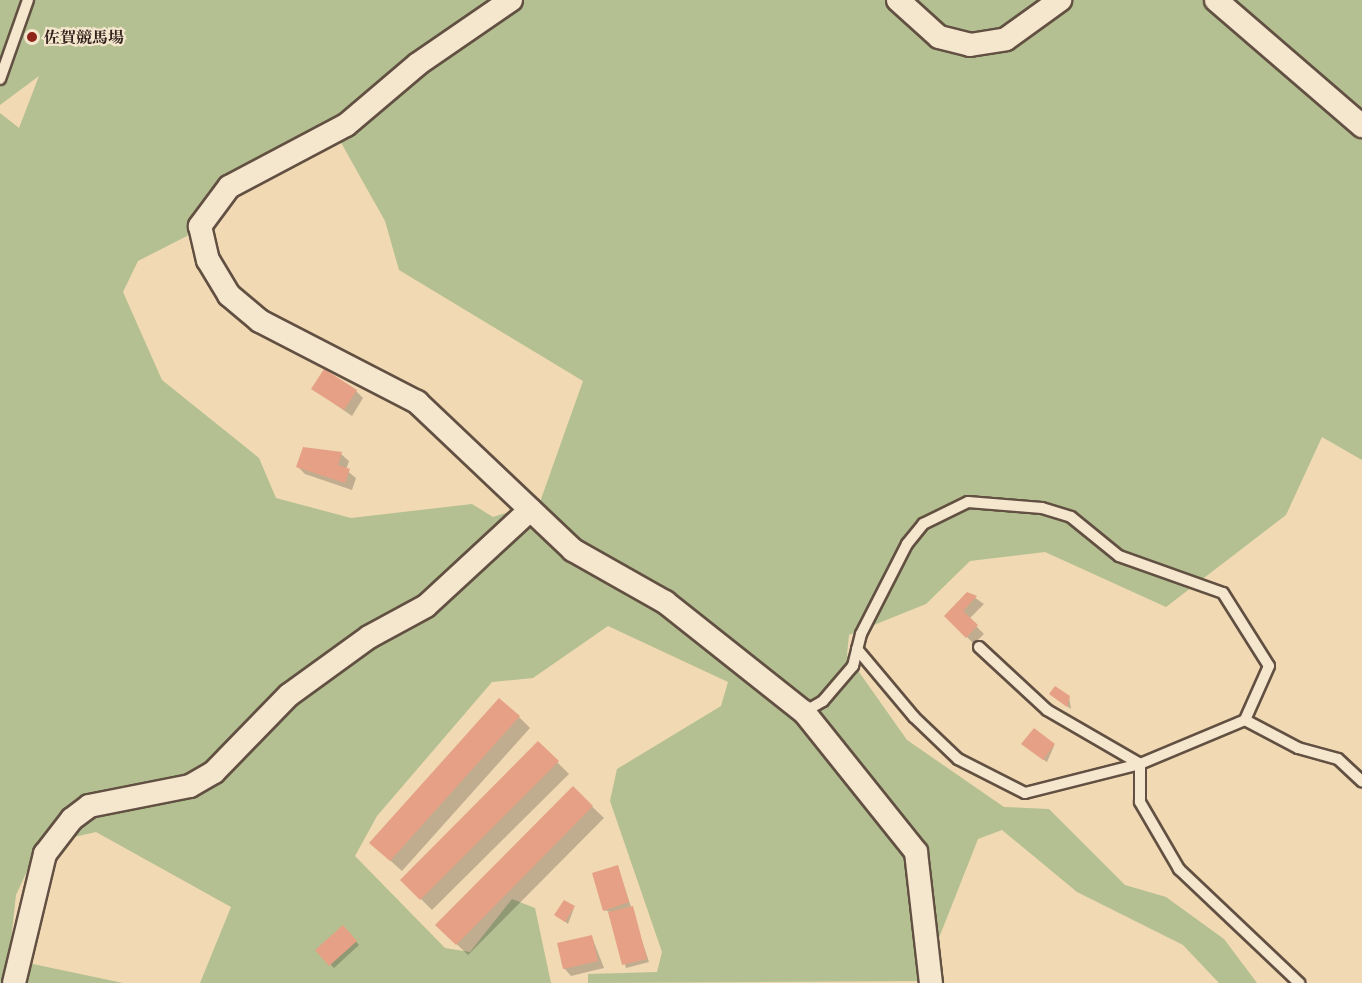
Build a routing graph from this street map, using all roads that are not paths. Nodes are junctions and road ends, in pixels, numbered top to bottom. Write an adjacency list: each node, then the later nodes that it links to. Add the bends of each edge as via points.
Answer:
1 (28, 0): 6 (lane)
2 (511, 0): 8 (street, via 418,64 346,125 229,187 201,226 208,260 229,295 260,321 417,402)
3 (898, 0): 4 (street, via 939,37 970,45 1006,39)
4 (1060, 0)
5 (1216, 0): 7 (street)
6 (0, 79)
7 (1362, 126)
8 (530, 510): 11 (street, via 573,550 665,602); 15 (street, via 426,606 369,637 289,695 214,772 190,786 90,806 72,819 45,854)
9 (979, 647): 13 (lane, via 1047,710)
10 (857, 649): 11 (lane, via 853,666 823,701); 12 (lane, via 884,581 923,524 968,502 1042,508 1071,518 1119,556 1223,593 1269,666); 13 (lane, via 914,717 958,759 1025,792)
11 (804, 712): 16 (street, via 916,852)
12 (1245, 720): 13 (lane, via 1206,732); 14 (lane, via 1298,748 1338,759)
13 (1140, 764): 17 (lane, via 1140,802 1179,869)
14 (1362, 781)
15 (14, 983)
16 (932, 983)
17 (1299, 983)

